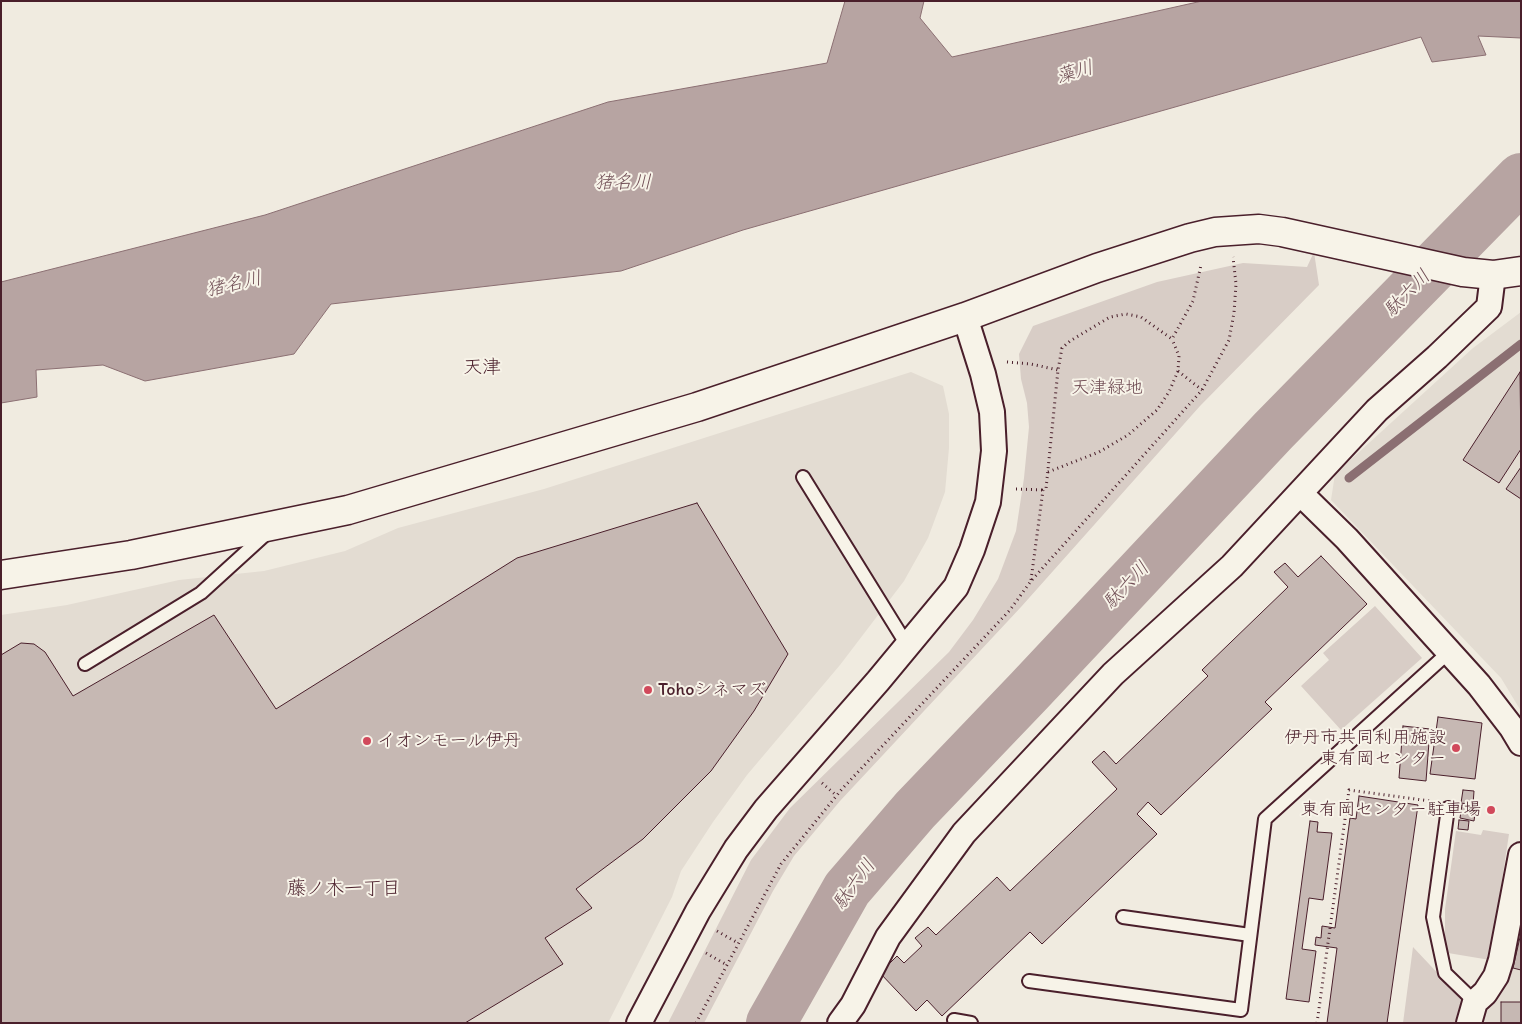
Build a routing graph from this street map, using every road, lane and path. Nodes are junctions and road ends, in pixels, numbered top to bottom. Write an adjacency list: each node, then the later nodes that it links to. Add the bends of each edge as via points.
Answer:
1 (1230, 232): 4 (street, via 1259,229 1463,272); 5 (street, via 1190,238 1097,268); 10 (path, via 1236,284 1234,313 1229,340)
2 (1201, 262): 6 (path, via 1193,301)
3 (1521, 271): 4 (street)
4 (1493, 275): 15 (street, via 1489,307 1376,410)
5 (965, 317): 16 (street, via 697,407 348,510); 19 (street, via 992,412 994,452 988,502 956,586)
6 (1172, 339): 8 (path, via 1141,317 1126,314 1110,317 1062,348); 9 (path, via 1179,356)
7 (1008, 362): 8 (path)
8 (1058, 370): 11 (path)
9 (1178, 371): 10 (path); 11 (path, via 1156,410 1128,436 1099,452)
10 (1202, 390): 18 (path)
11 (1048, 472): 14 (path, via 1046,489)
12 (803, 477): 19 (lane)
13 (1014, 488): 14 (path)
14 (1043, 490): 18 (path)
15 (1300, 493): 20 (street, via 1347,539); 32 (street, via 1232,566 1112,674 964,833 888,937 853,1005)
16 (275, 525): 17 (street, via 130,555); 21 (lane, via 200,593)
17 (1, 575)
18 (1031, 581): 31 (path, via 1010,610 842,789 781,864)
19 (907, 645): 30 (street, via 766,809 736,849 698,911)
20 (1449, 652): 22 (street, via 1479,685); 26 (lane, via 1266,819)
21 (85, 664)
22 (1521, 743)
23 (1448, 808): 28 (lane, via 1434,917 1445,973); 34 (path, via 1448,803 1349,790)
24 (1521, 855): 28 (street, via 1502,960 1496,976)
25 (1122, 918): 26 (lane)
26 (1250, 935): 27 (lane, via 1241,1010)
27 (1029, 982)
28 (1472, 1013)
29 (954, 1020): 33 (lane)
30 (640, 1023)
31 (696, 1023)
32 (840, 1023)
33 (971, 1023)
34 (1317, 1023)

